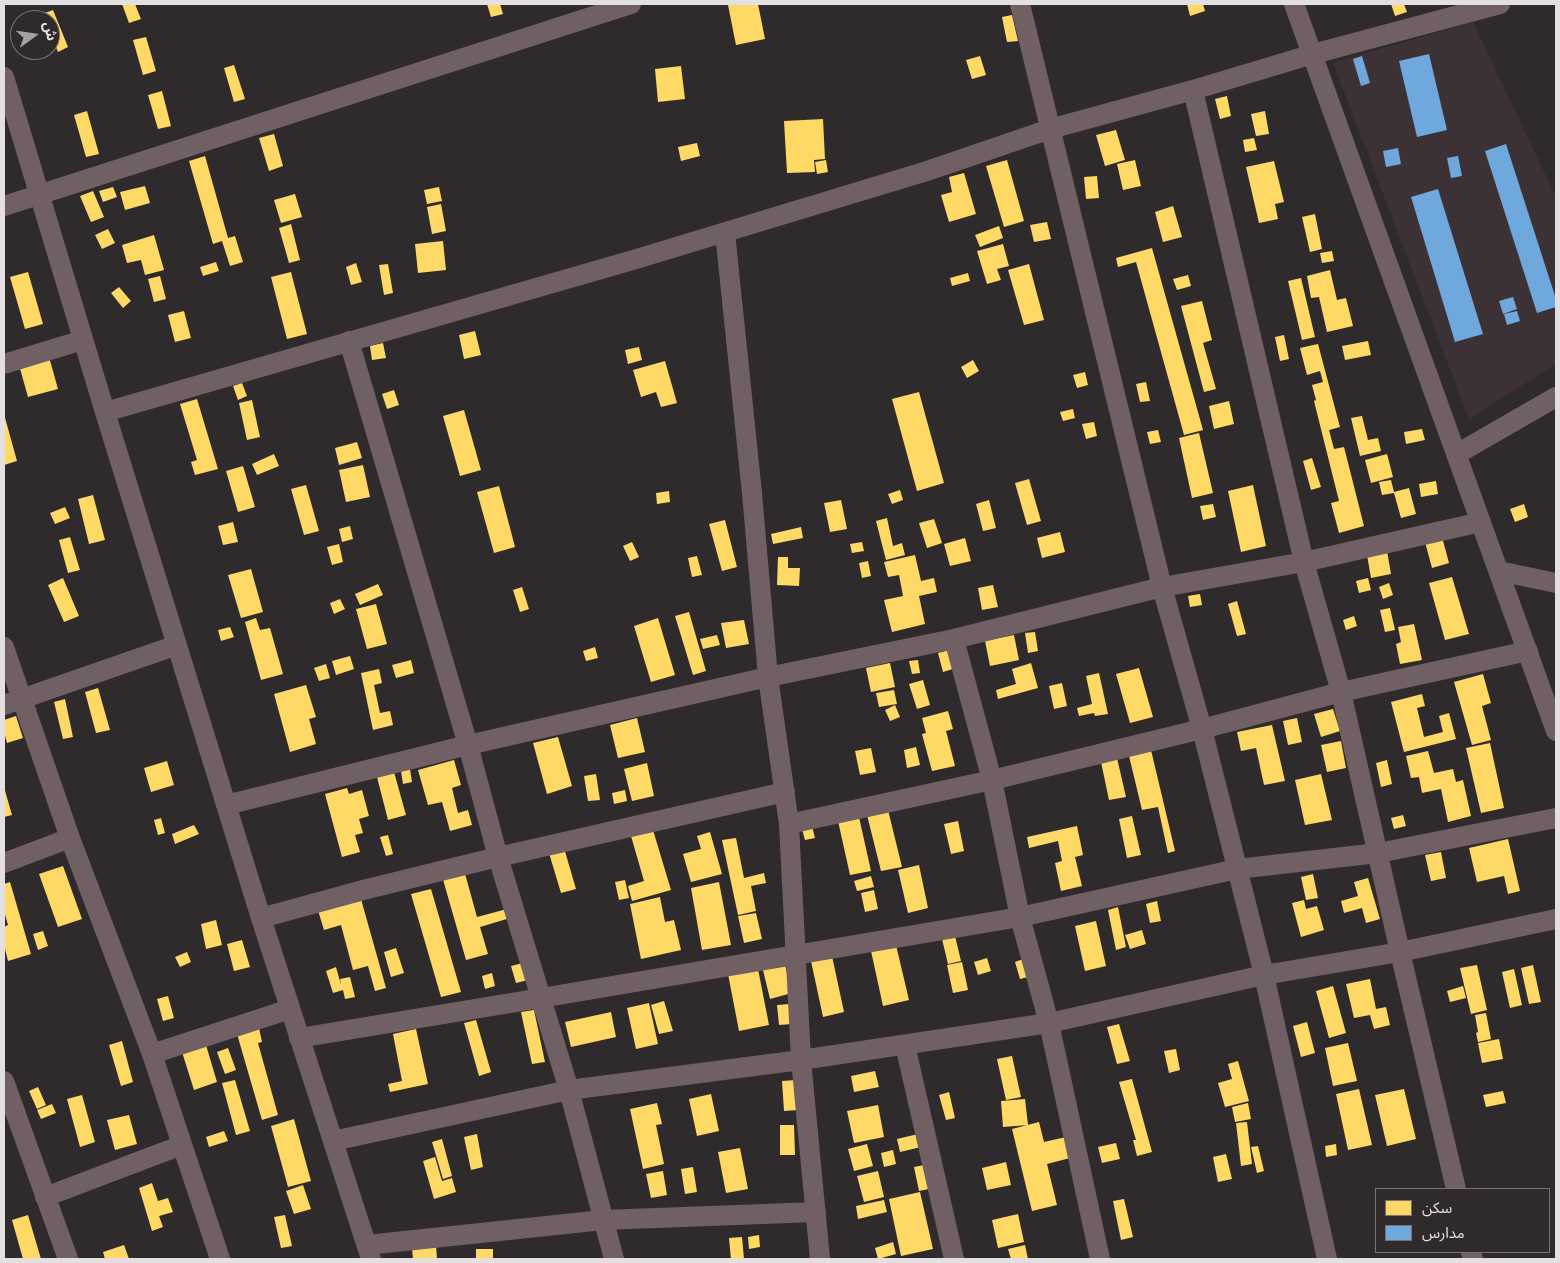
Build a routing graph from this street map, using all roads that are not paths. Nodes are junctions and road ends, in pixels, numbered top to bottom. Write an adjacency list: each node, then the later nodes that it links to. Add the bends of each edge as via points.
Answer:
1 (631, 4): 9 (street)
2 (1020, 4): 8 (street)
3 (1294, 4): 5 (street)
4 (1500, 4): 5 (street)
5 (1313, 54): 7 (street); 17 (street)
6 (4, 77): 9 (street)
7 (1193, 90): 8 (street); 19 (street)
8 (1050, 130): 11 (street, via 927,172); 22 (street)
9 (39, 194): 10 (street); 12 (street)
10 (4, 206)
11 (725, 233): 13 (street); 27 (street)
12 (83, 340): 14 (street); 16 (street)
13 (349, 341): 16 (street); 32 (street)
14 (4, 364)
15 (1556, 396): 17 (street)
16 (105, 412): 24 (street)
17 (1457, 454): 18 (street)
18 (1481, 522): 19 (street); 20 (street)
19 (1304, 562): 22 (street); 28 (street)
20 (1499, 571): 21 (street); 26 (street)
21 (1556, 583)
22 (1162, 587): 23 (street); 30 (street)
23 (954, 639): 27 (street); 33 (street)
24 (177, 645): 29 (street); 35 (street)
25 (4, 647): 29 (street)
26 (1528, 651): 28 (street); 31 (street)
27 (768, 677): 32 (street); 34 (street)
28 (1341, 692): 30 (street); 39 (street)
29 (12, 702): 38 (street)
30 (1202, 729): 33 (street); 42 (street)
31 (1556, 731)
32 (468, 746): 35 (street); 40 (street)
33 (992, 780): 37 (street); 43 (street)
34 (785, 792): 37 (street); 40 (street)
35 (226, 805): 44 (street)
36 (1556, 818): 39 (street)
37 (789, 824): 47 (street)
38 (70, 838): 41 (street); 54 (street)
39 (1378, 853): 42 (street); 46 (street)
40 (498, 857): 44 (street); 49 (street)
41 (4, 862)
42 (1237, 869): 43 (street); 48 (street)
43 (1020, 917): 47 (street); 51 (street)
44 (261, 918): 50 (street)
45 (1556, 919): 46 (street)
46 (1400, 952): 48 (street); 60 (street)
47 (796, 954): 49 (street); 55 (street)
48 (1264, 975): 51 (street); 71 (street)
49 (541, 998): 52 (street); 57 (street)
50 (290, 1009): 52 (street); 54 (street)
51 (1049, 1023): 53 (street); 70 (street)
52 (300, 1038): 58 (street)
53 (905, 1044): 55 (street); 69 (street)
54 (152, 1054): 59 (street)
55 (802, 1060): 57 (street); 62 (street)
56 (4, 1081): 61 (street)
57 (569, 1090): 58 (street); 63 (street)
58 (333, 1140): 64 (street)
59 (182, 1145): 61 (street); 66 (street)
60 (1456, 1188)
61 (45, 1197): 65 (street)
62 (816, 1212): 63 (street); 68 (street)
63 (603, 1220): 64 (street); 67 (street)
64 (369, 1252)
65 (68, 1259)
66 (220, 1259)
67 (614, 1259)
68 (820, 1259)
69 (954, 1259)
70 (1100, 1259)
71 (1327, 1259)

